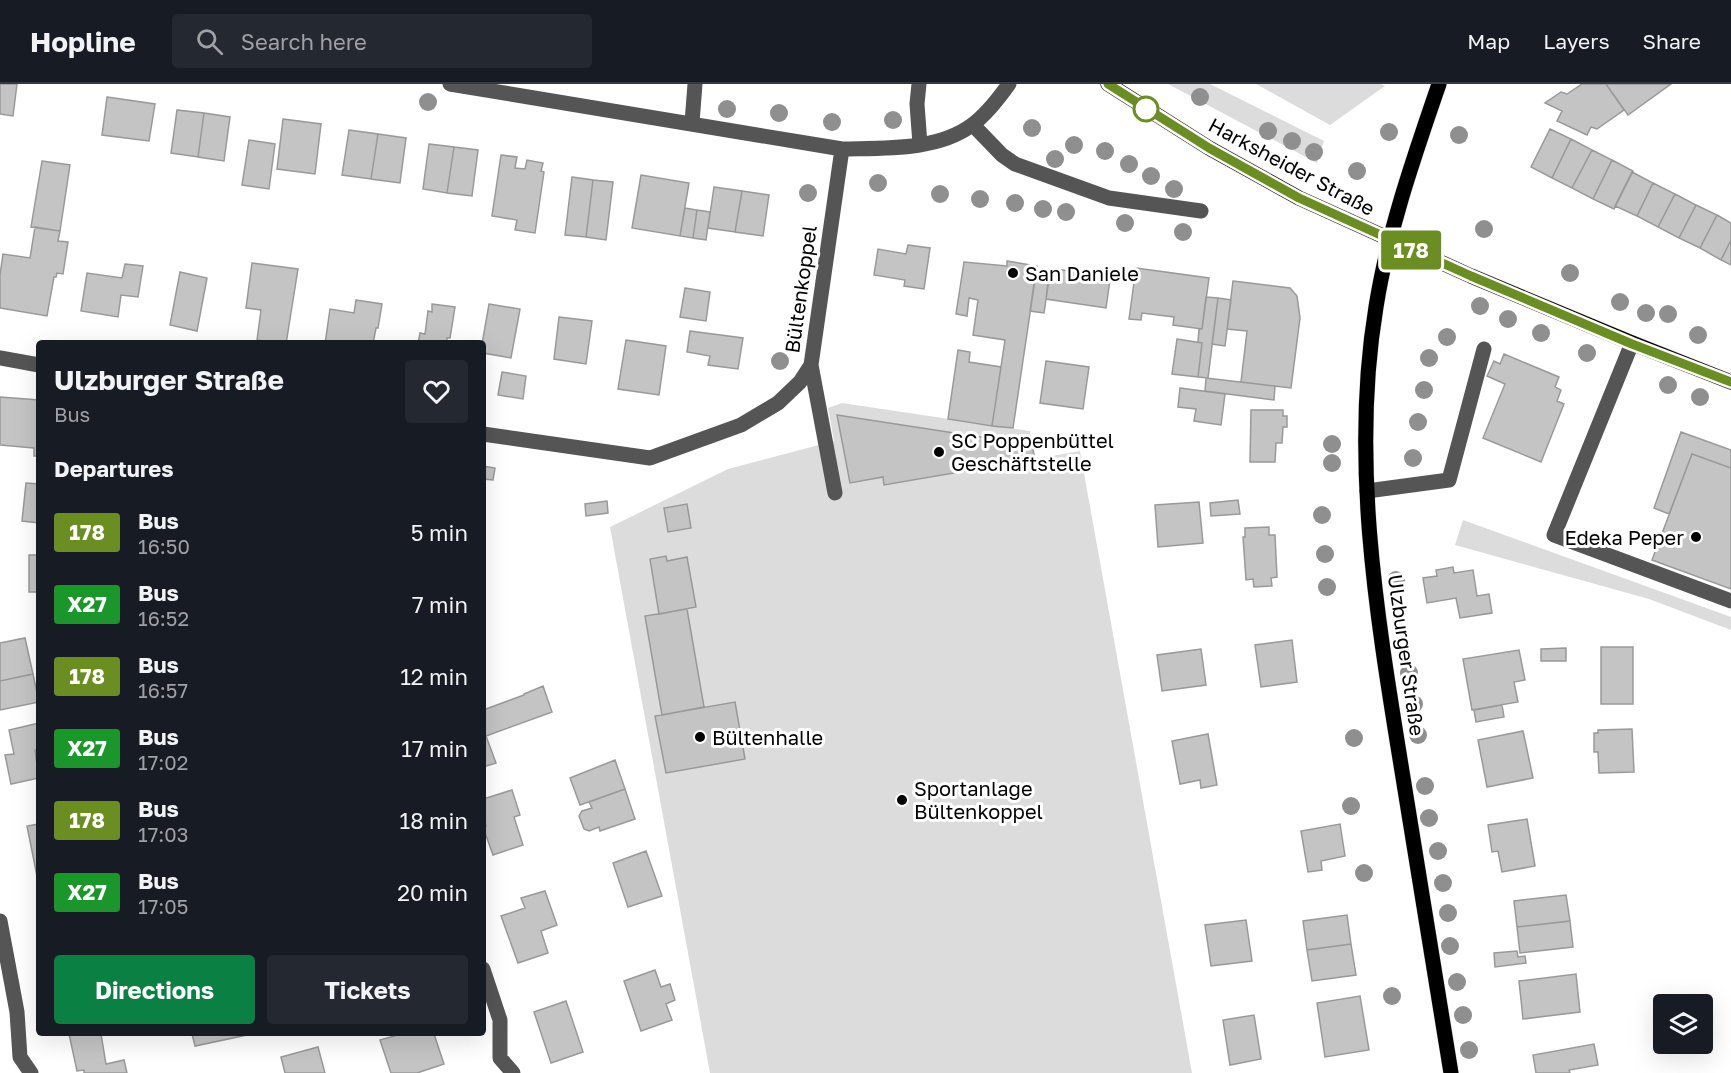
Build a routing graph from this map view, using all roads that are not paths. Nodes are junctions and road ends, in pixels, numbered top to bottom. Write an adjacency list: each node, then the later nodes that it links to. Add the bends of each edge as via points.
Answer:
1 (450, 84): 7 (street)
2 (696, 84): 7 (street)
3 (919, 84): 9 (street)
4 (1009, 84): 8 (street)
5 (1108, 84): 12 (main road, Harksheider Straße, via 1239,165)
6 (1439, 84): 12 (main road, Ulzburger Straße)
7 (692, 123): 10 (street)
8 (973, 125): 9 (street, via 956,135); 11 (street, via 1015,164 1109,198)
9 (920, 144): 10 (street)
10 (842, 149): 17 (street, Bültenkoppel)
11 (1201, 211)
12 (1390, 241): 13 (main road, Harksheider Straße); 20 (main road, Ulzburger Straße, via 1375,309 1368,389)
13 (1632, 344): 18 (main road, Harksheider Straße); 22 (street, via 1554,535)
14 (1484, 350): 20 (street, via 1449,480)
15 (0, 358): 16 (street)
16 (36, 364)
17 (811, 365): 19 (street, Bültenkoppel, via 778,403 741,425 650,458); 21 (street)
18 (1731, 382)
19 (486, 434)
20 (1367, 491): 27 (main road, Ulzburger Straße, via 1378,620)
21 (835, 493)
22 (1731, 601)
23 (0, 921): 25 (street, via 17,1012 20,1057)
24 (486, 978): 26 (street, via 500,1020 500,1058)
25 (32, 1073)
26 (513, 1073)
27 (1451, 1073)

